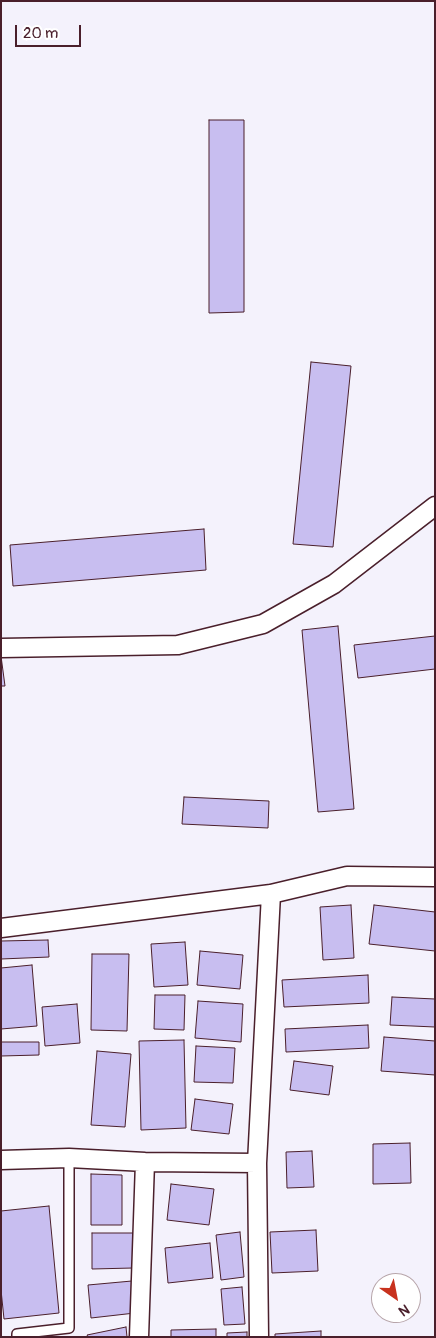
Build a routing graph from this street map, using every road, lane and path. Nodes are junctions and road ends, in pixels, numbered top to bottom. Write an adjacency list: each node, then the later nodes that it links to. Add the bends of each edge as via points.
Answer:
1 (435, 506): 2 (street, via 334,584 264,624 178,645)
2 (1, 648)
3 (435, 878): 4 (street, via 347,876)
4 (271, 894): 5 (street); 9 (street)
5 (1, 928)
6 (68, 1158): 7 (street); 8 (street); 10 (lane, via 69,1328 17,1334)
7 (1, 1160)
8 (145, 1162): 9 (street); 11 (street)
9 (257, 1164): 12 (street)
10 (17, 1337)
11 (140, 1337)
12 (259, 1337)

